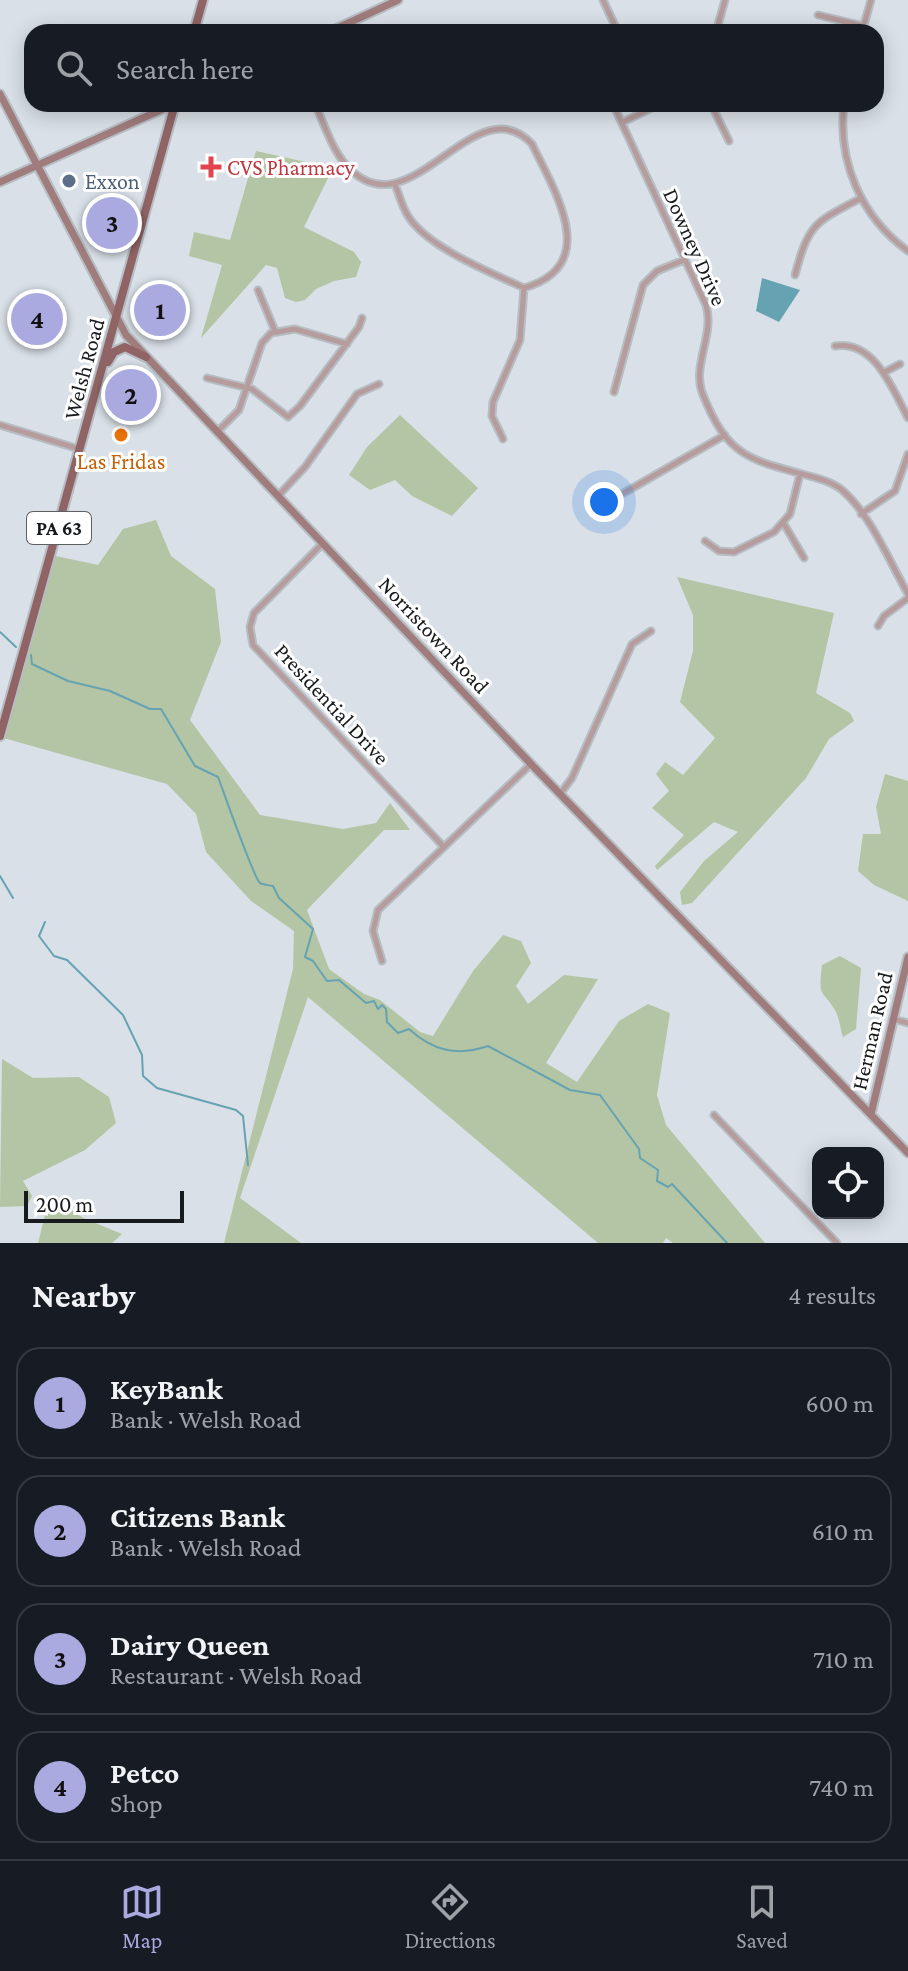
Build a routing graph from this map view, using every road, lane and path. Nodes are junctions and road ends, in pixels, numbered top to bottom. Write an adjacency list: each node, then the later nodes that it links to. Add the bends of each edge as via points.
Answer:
1 (203, 0): 7 (main road)
2 (398, 0): 8 (main road)
3 (603, 0): 9 (street)
4 (725, 0): 10 (street)
5 (871, 0): 12 (street)
6 (818, 15): 11 (street)
7 (196, 24)
8 (346, 24)
9 (614, 24)
10 (718, 24)
11 (847, 24)
12 (864, 24)
13 (0, 94): 23 (main road, Norristown Road)
14 (156, 112): 23 (main road)
15 (172, 112): 33 (main road, Welsh Road / PA 63)
16 (319, 112): 25 (street, via 352,171 363,179)
17 (617, 112): 21 (street, Downey Drive)
18 (644, 112): 21 (street)
19 (715, 112): 22 (street)
20 (844, 112): 26 (street, via 845,150)
21 (623, 122): 28 (street, Downey Drive)
22 (729, 141)
23 (36, 166): 24 (main road); 33 (main road, Norristown Road)
24 (0, 182)
25 (395, 184): 30 (street, via 404,210 428,237); 30 (street, via 487,129 511,127 523,134 567,218 568,236 557,272)
26 (861, 198): 27 (street, via 880,227); 29 (street, via 814,225)
27 (908, 251)
28 (684, 260): 43 (street, via 657,271 643,285); 48 (street, Downey Drive, via 710,322 700,385)
29 (795, 275)
30 (524, 288): 49 (street, via 520,340 493,402 492,416)
31 (258, 290): 34 (street)
32 (362, 318): 35 (street)
33 (115, 320): 37 (main road, Norristown Road); 44 (main road, Welsh Road / PA 63)
34 (275, 331): 35 (street, via 295,329); 42 (street, via 262,343)
35 (347, 344): 42 (street, via 288,417)
36 (835, 346): 39 (street, via 862,351)
37 (146, 357): 44 (main road, via 132,348 114,352); 47 (main road, Norristown Road)
38 (900, 364): 39 (street)
39 (883, 373): 45 (street)
40 (207, 378): 42 (street)
41 (379, 384): 54 (street, via 357,394)
42 (248, 388): 47 (street, via 239,410)
43 (614, 392)
44 (96, 393): 50 (main road, Welsh Road / PA 63)
45 (908, 418)
46 (0, 425): 50 (street)
47 (217, 432): 54 (main road, Norristown Road)
48 (725, 435): 52 (street, Downey Drive, via 751,461); 53 (street)
49 (503, 439)
50 (81, 450): 63 (main road, Welsh Road / PA 63)
51 (908, 454): 55 (street, via 895,491)
52 (800, 474): 55 (street, Downey Drive, via 834,484); 56 (street)
53 (622, 494)
54 (278, 496): 58 (main road, Norristown Road)
55 (861, 514): 60 (street, Downey Drive)
56 (784, 524): 57 (street, via 734,552 719,551); 59 (street)
57 (705, 541)
58 (323, 543): 64 (main road, Norristown Road); 66 (street, Presidential Drive, via 254,613 253,645)
59 (804, 558)
60 (908, 596): 61 (street)
61 (878, 626)
62 (651, 631): 65 (street, via 632,644)
63 (0, 736)
64 (531, 764): 65 (main road, Norristown Road); 66 (street)
65 (560, 794): 71 (main road, Norristown Road)
66 (443, 846): 68 (street, via 375,916 373,931)
67 (908, 957): 69 (main road, Herman Road)
68 (382, 961)
69 (893, 1019): 70 (street); 71 (main road, Herman Road)
70 (908, 1023)
71 (871, 1114): 73 (main road, Norristown Road)
72 (714, 1115): 74 (street)
73 (908, 1153)
74 (837, 1243)

